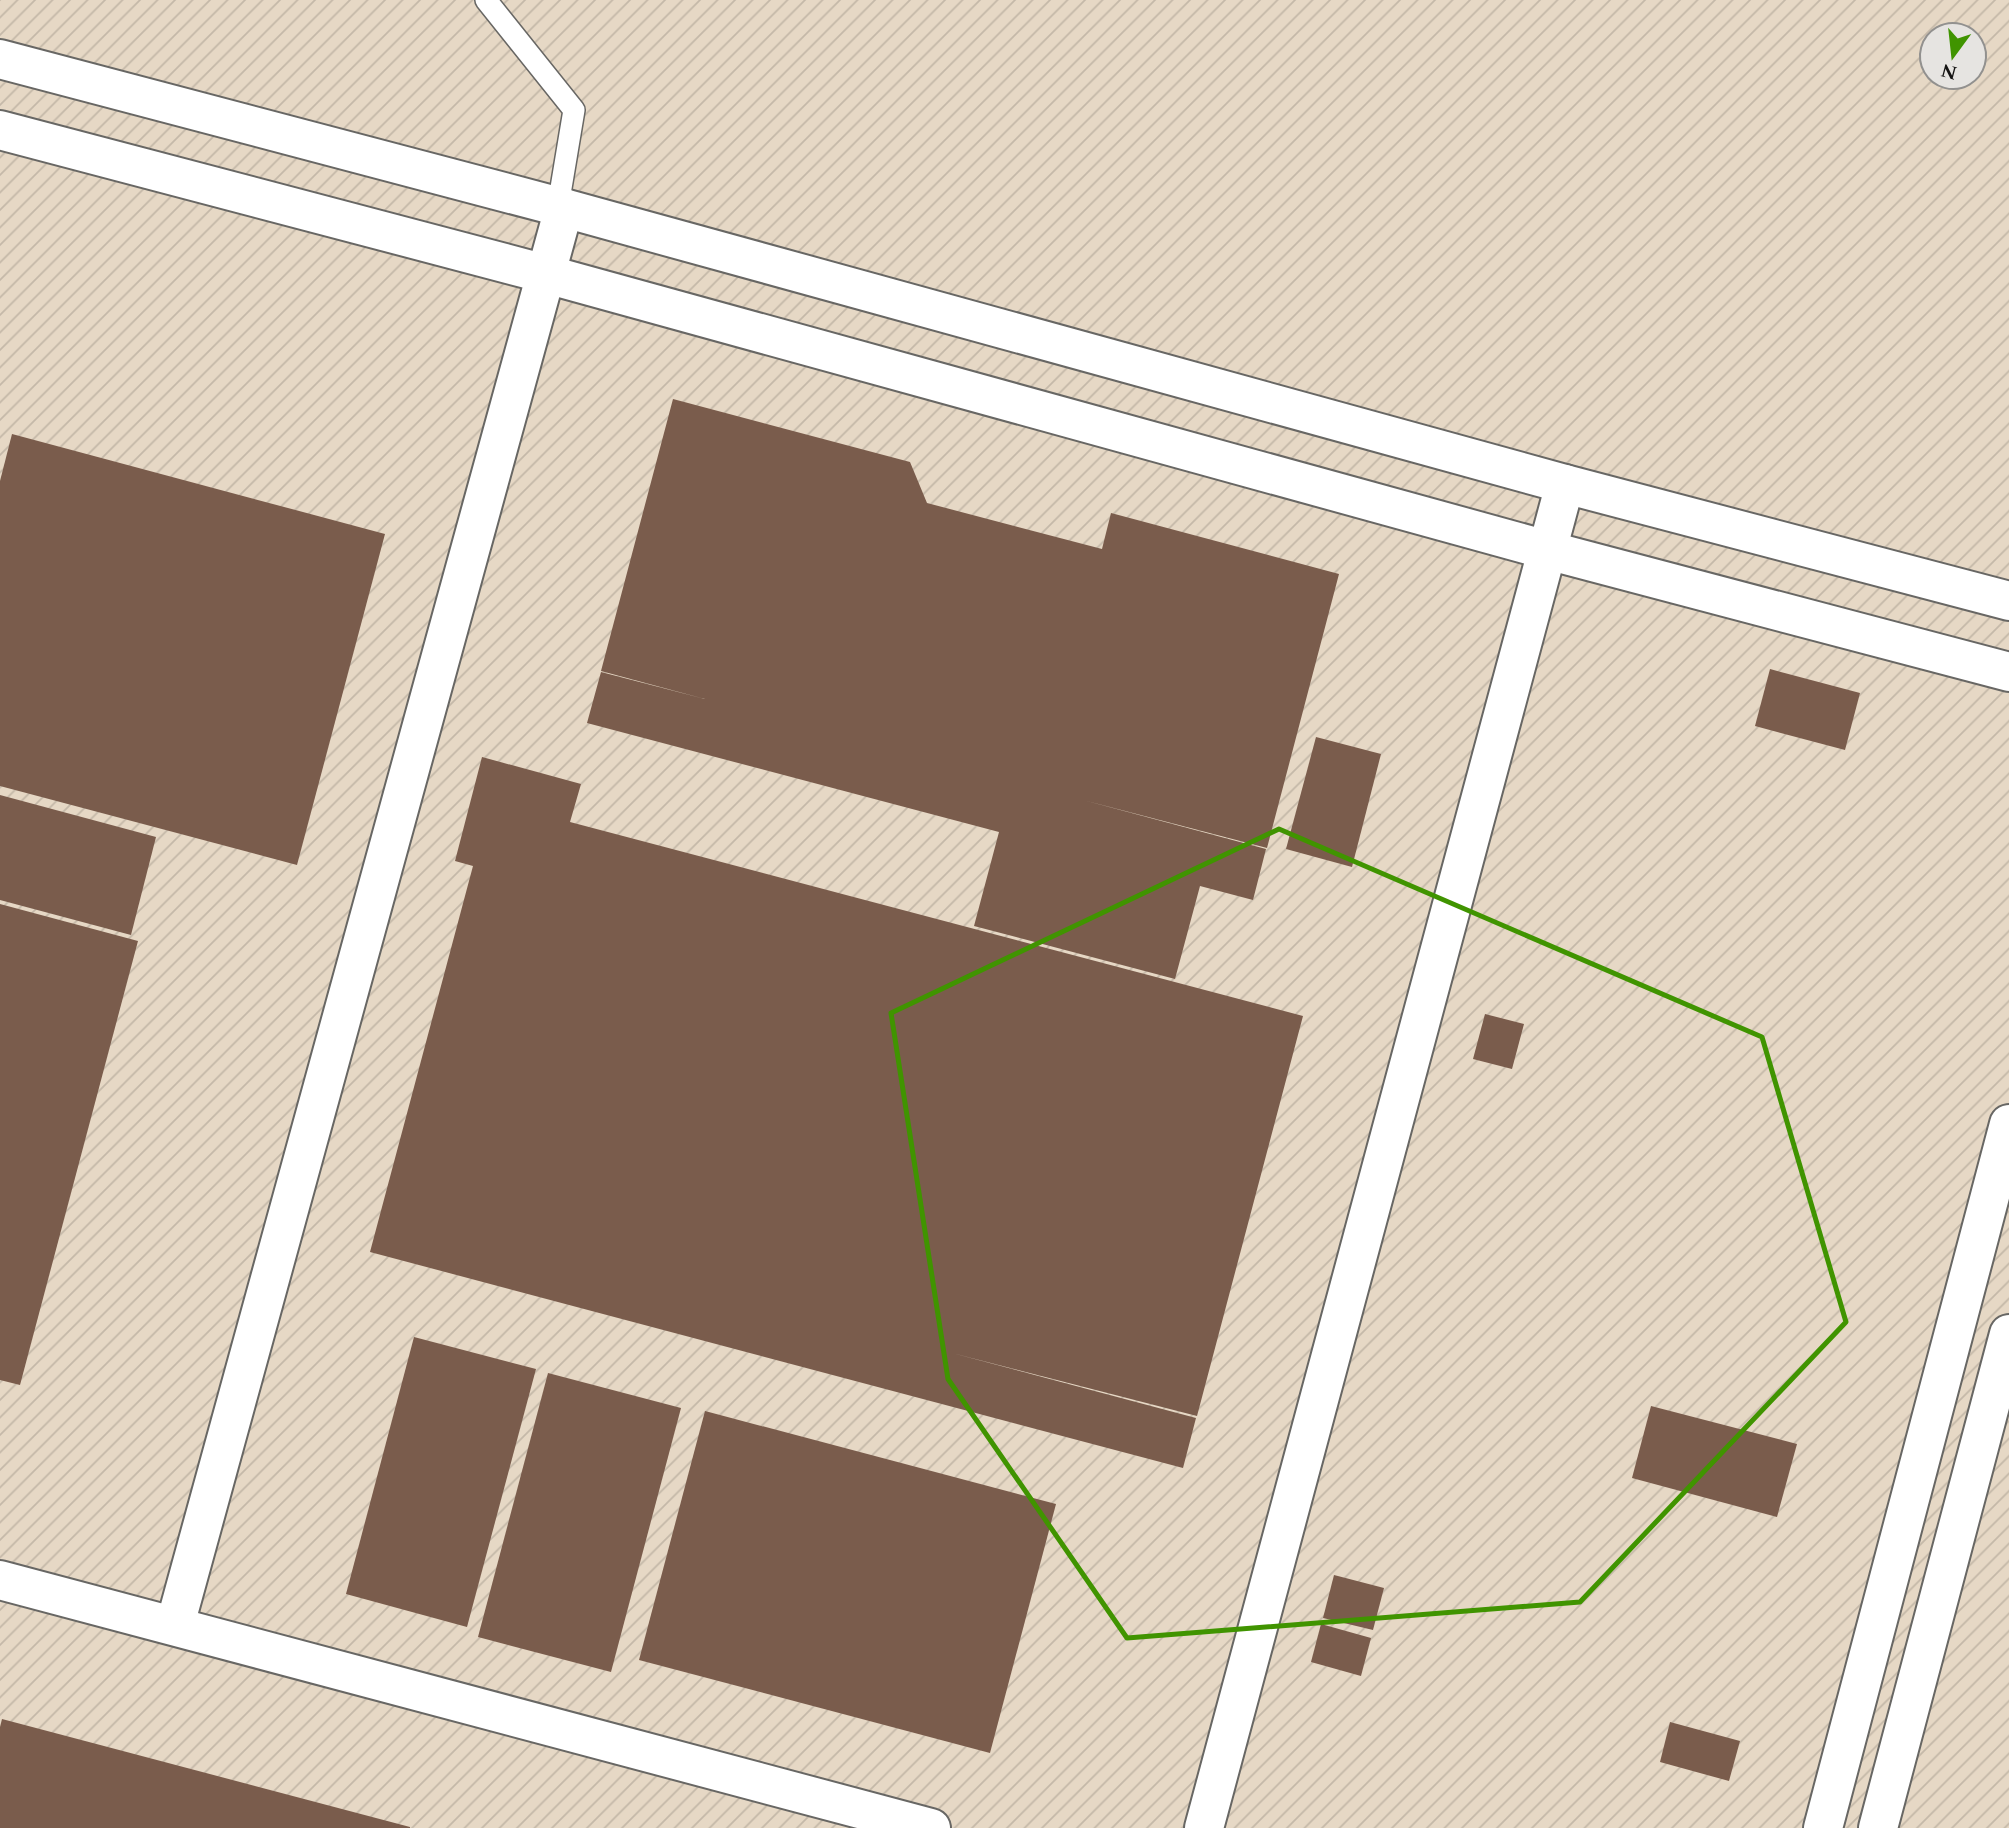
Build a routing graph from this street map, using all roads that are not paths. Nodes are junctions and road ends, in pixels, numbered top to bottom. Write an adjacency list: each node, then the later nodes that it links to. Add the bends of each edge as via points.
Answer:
1 (486, 0): 4 (lane, via 574,110)
2 (0, 59): 4 (street)
3 (0, 130): 5 (street)
4 (561, 207): 5 (street); 6 (street)
5 (546, 274): 7 (street); 13 (street)
6 (1565, 484): 7 (street); 8 (street)
7 (1548, 550): 9 (street); 15 (street)
8 (2009, 601)
9 (2009, 672)
10 (2009, 1124): 16 (street)
11 (2009, 1334): 17 (street)
12 (0, 1580): 13 (street)
13 (175, 1625): 14 (street)
14 (931, 1828)
15 (1204, 1828)
16 (1823, 1828)
17 (1878, 1828)

